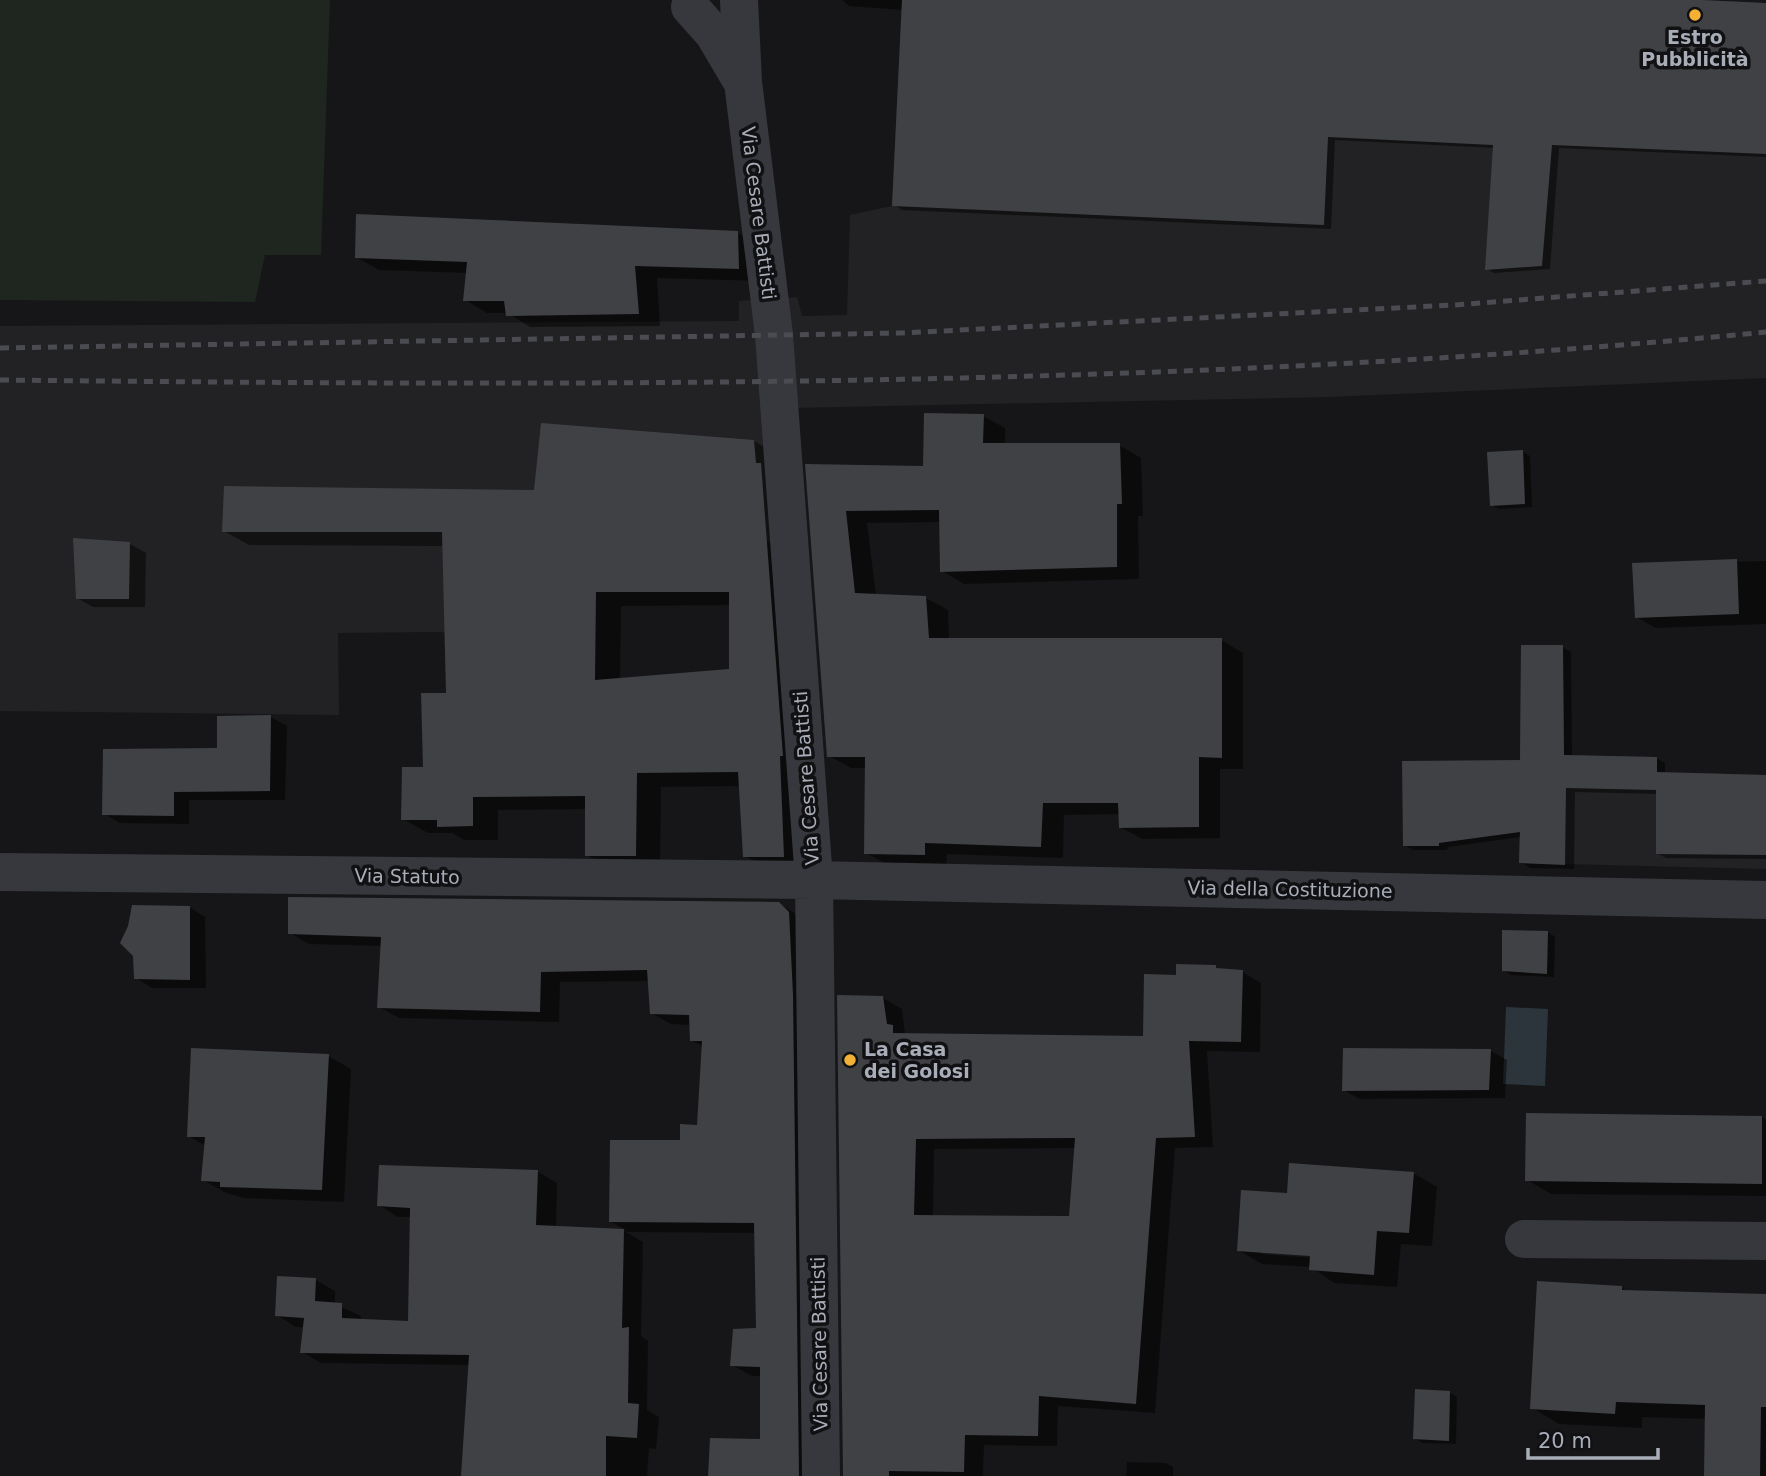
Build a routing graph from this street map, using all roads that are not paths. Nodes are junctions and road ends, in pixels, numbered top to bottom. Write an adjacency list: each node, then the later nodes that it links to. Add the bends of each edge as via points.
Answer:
1 (738, 0): 3 (street, Via Cesare Battisti)
2 (696, 2): 3 (street, Via Cesare Battisti)
3 (743, 82): 5 (street, Via Cesare Battisti, via 774,335)
4 (0, 872): 5 (street, Via Statuto)
5 (814, 880): 6 (street, Via della Costituzione); 9 (street, Via Cesare Battisti)
6 (1766, 900)
7 (1524, 1239): 8 (street)
8 (1766, 1241)
9 (821, 1476)

